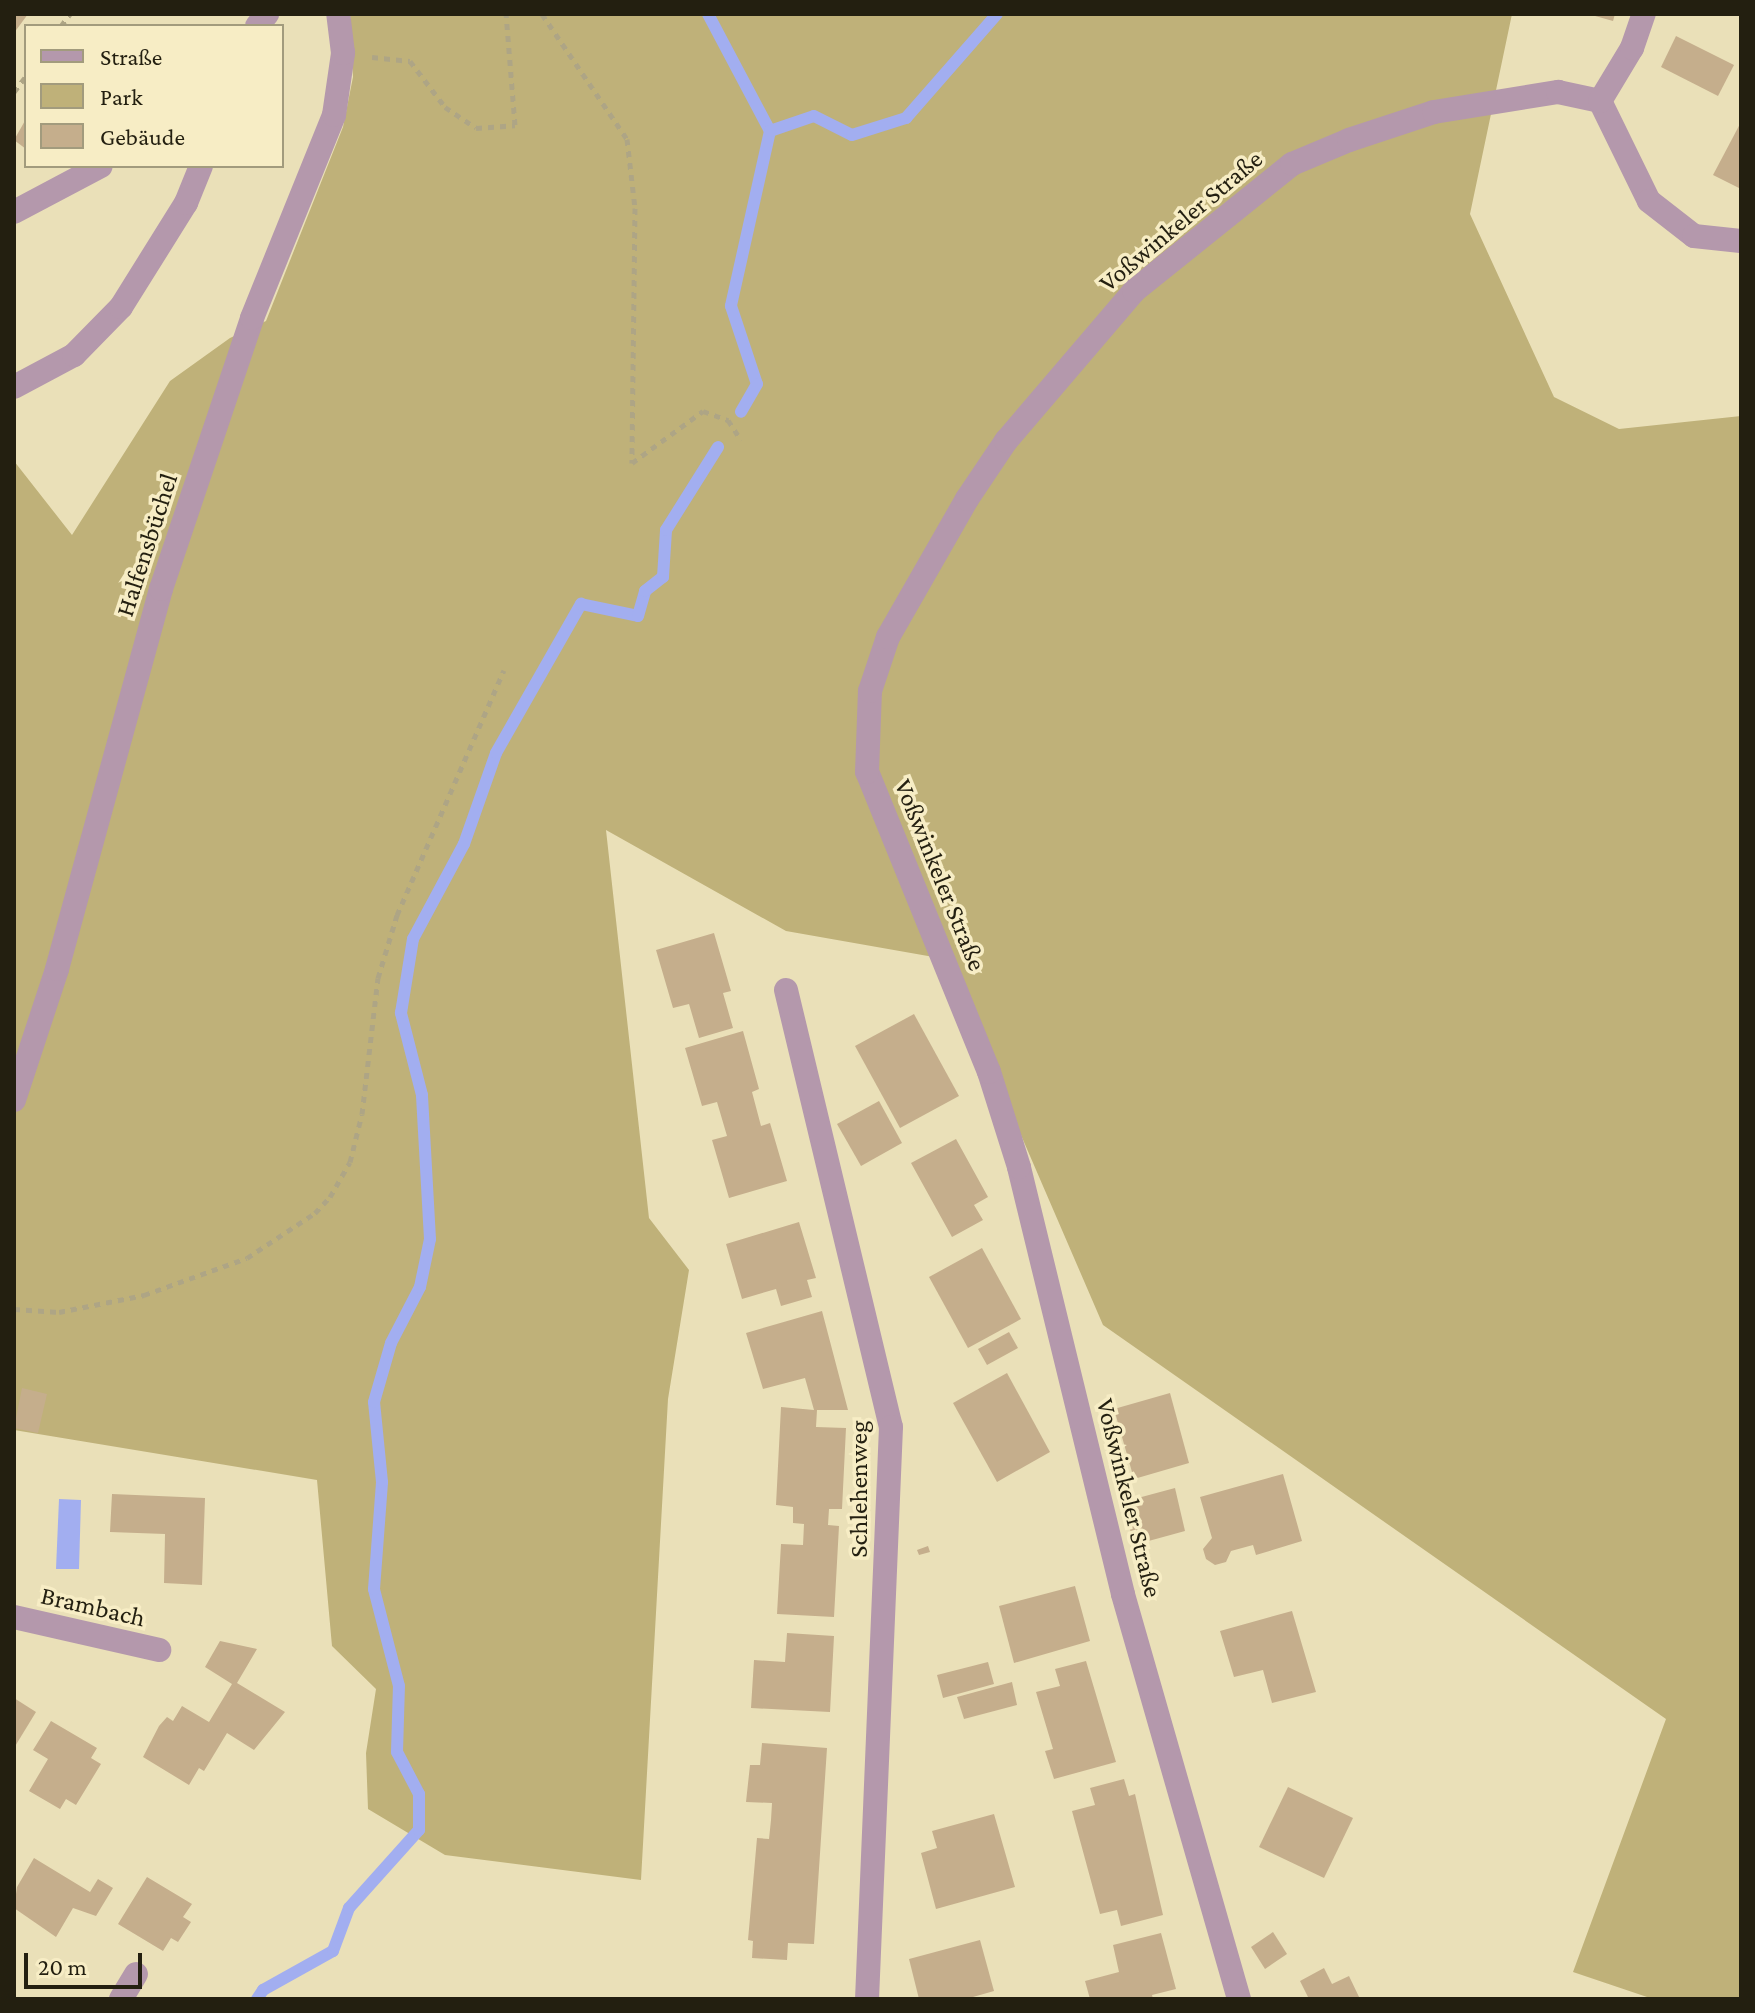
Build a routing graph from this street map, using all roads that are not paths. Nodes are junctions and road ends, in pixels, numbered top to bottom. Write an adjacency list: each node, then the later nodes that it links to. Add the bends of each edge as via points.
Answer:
1 (338, 14): 10 (street, Halfensbüchel, via 343,53 334,115 252,318 161,589 57,969)
2 (1644, 14): 3 (street, via 1632,48)
3 (1600, 101): 7 (street, via 1620,137 1630,173 1649,201 1694,236); 16 (street, Voßwinkeler Straße, via 1558,92 1434,112 1292,164 1228,211 1134,291 1006,441 929,559 888,637 870,691 867,772 984,1058 1019,1167 1123,1594)
4 (97, 168): 6 (street)
5 (200, 168): 8 (street, via 186,203 121,307 74,355)
6 (14, 212)
7 (1741, 241)
8 (14, 387)
9 (786, 990): 15 (street, Schlehenweg, via 891,1427)
10 (14, 1100)
11 (14, 1617): 12 (street, Brambach)
12 (159, 1650)
13 (136, 1974): 14 (street)
14 (121, 1999)
15 (867, 1999)
16 (1239, 1999)

